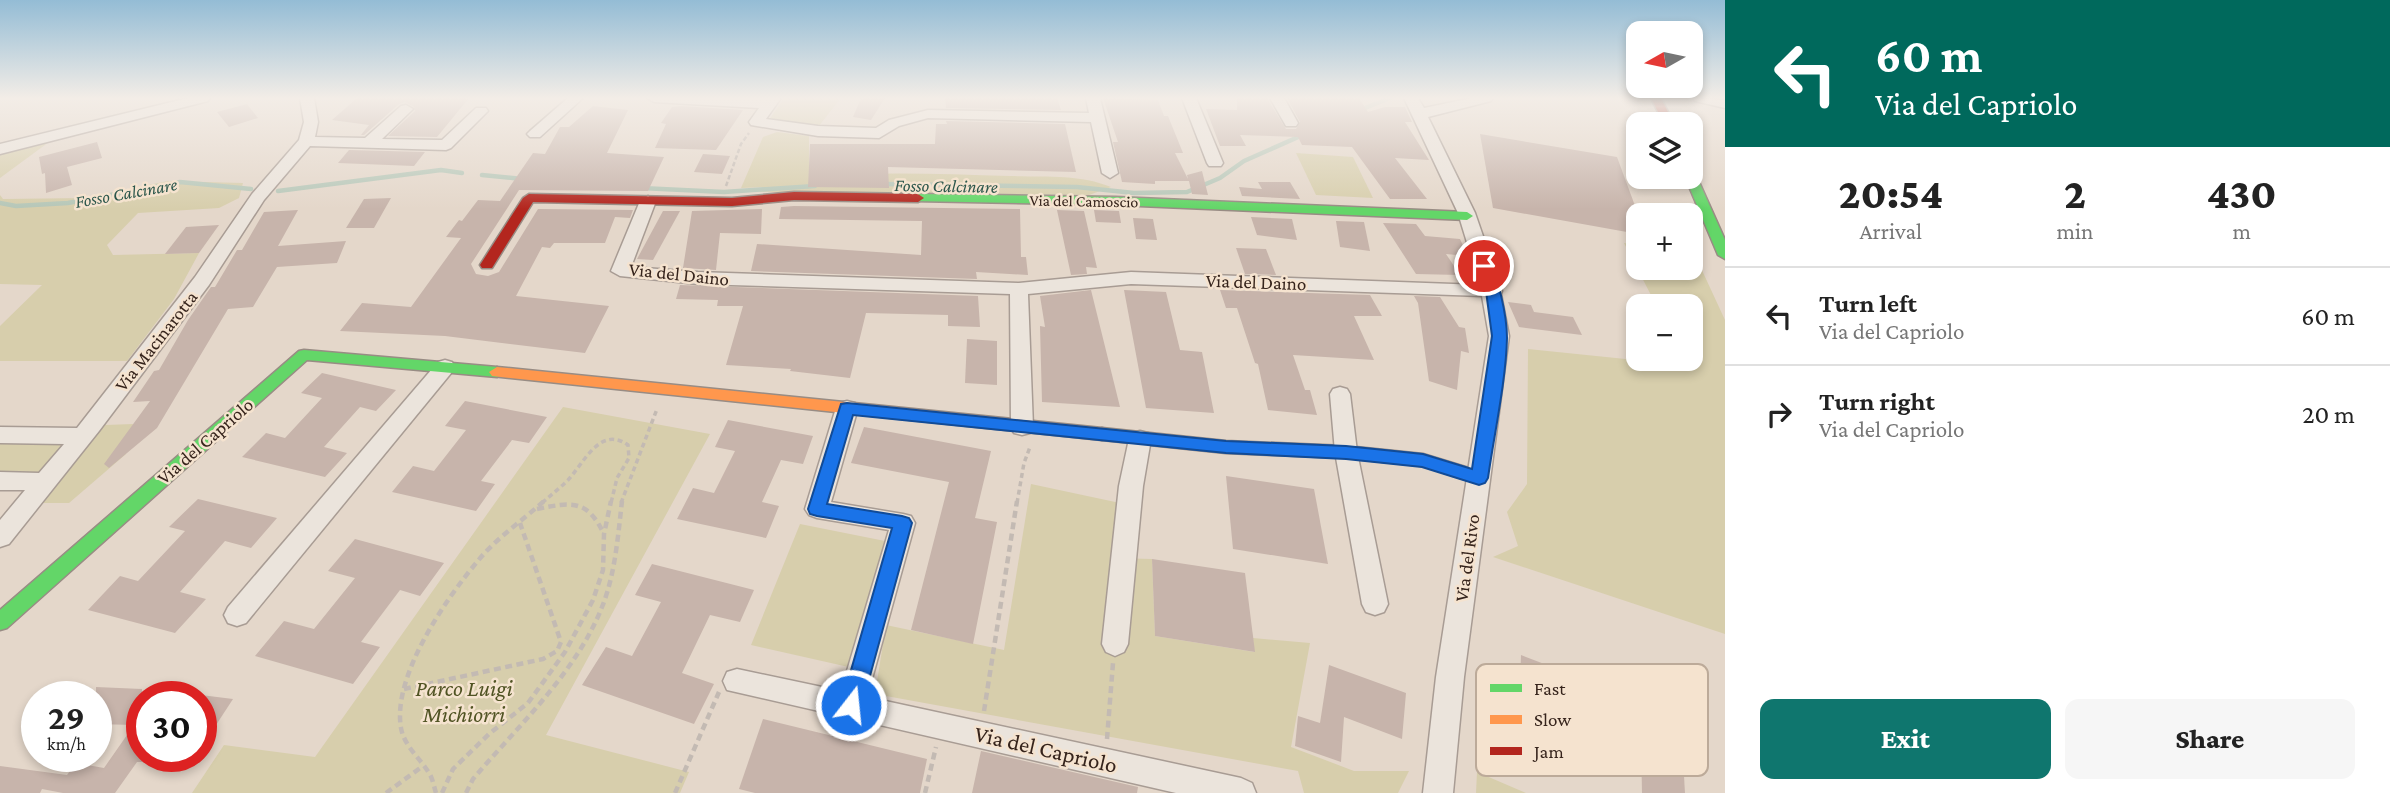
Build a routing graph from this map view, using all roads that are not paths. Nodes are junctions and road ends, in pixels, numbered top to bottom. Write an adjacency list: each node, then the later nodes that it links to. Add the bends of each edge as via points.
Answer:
1 (55, 135): 10 (street)
2 (307, 135): 8 (street)
3 (378, 135): 9 (street)
4 (456, 135): 9 (street, via 446,145)
5 (1101, 135): 12 (street)
6 (1204, 135): 11 (street)
7 (1431, 135): 15 (street, Via del Rivo)
8 (306, 141): 9 (street); 25 (street, Via Macinarotta, via 258,197 202,281)
9 (371, 141)
10 (0, 149)
11 (1215, 163)
12 (1110, 173)
13 (1696, 189): 16 (street)
14 (648, 201): 15 (street, Via del Camoscio, via 732,202 794,196 1088,200); 17 (street, Via del Camoscio, via 529,198); 18 (street, Via del Daino, via 620,271)
15 (1466, 216): 19 (street, Via del Rivo)
16 (1725, 255)
17 (487, 265)
18 (1019, 289): 19 (street, Via del Daino, via 1130,278); 23 (street)
19 (1493, 291): 28 (street, Via del Rivo, via 1499,336)
20 (445, 367): 22 (street, Via del Capriolo); 33 (street); 34 (street, Via del Capriolo, via 304,355)
21 (1340, 394): 27 (street)
22 (847, 408): 23 (street, Via del Capriolo); 37 (street, via 817,509 902,523)
23 (1030, 428): 26 (street, Via del Capriolo)
24 (0, 435): 25 (street)
25 (82, 436): 30 (street, Via Macinarotta)
26 (1140, 439): 27 (street, Via del Capriolo); 35 (street)
27 (1346, 452): 28 (street, Via del Capriolo, via 1423,460); 32 (street)
28 (1479, 478): 38 (street, Via del Rivo)
29 (0, 481): 30 (street)
30 (45, 482): 31 (street, Via Macinarotta)
31 (0, 537)
32 (1376, 604)
33 (237, 615)
34 (0, 622)
35 (1115, 644)
36 (737, 681): 37 (street, Via del Capriolo)
37 (851, 705): 39 (street, Via del Capriolo)
38 (1435, 790)
39 (1241, 793)

